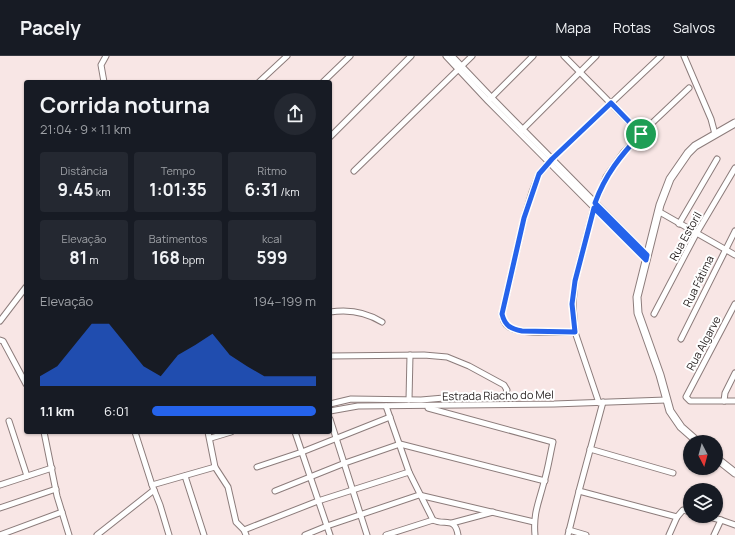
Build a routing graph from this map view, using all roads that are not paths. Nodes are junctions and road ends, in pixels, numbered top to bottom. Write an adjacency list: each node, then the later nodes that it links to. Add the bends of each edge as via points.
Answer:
1 (106, 56): 15 (street, via 101,65)
2 (287, 56): 16 (street)
3 (350, 56): 17 (street)
4 (411, 56): 25 (street)
5 (446, 56): 13 (street)
6 (452, 56): 13 (street)
7 (472, 56): 13 (street)
8 (533, 56): 19 (street)
9 (564, 56): 14 (street)
10 (596, 56): 14 (street)
11 (661, 56): 20 (street)
12 (684, 56): 24 (street)
13 (461, 68): 19 (street); 29 (street)
14 (579, 72): 20 (street); 22 (street)
15 (104, 80)
16 (261, 80)
17 (325, 80)
18 (689, 88): 23 (street)
19 (490, 100): 22 (street)
20 (611, 103): 23 (street); 27 (street)
21 (735, 123): 24 (main road)
22 (521, 131): 27 (street)
23 (641, 134): 30 (street, via 612,167 601,185)
24 (715, 134): 31 (main road, via 695,146 683,159 670,180)
25 (332, 135)
26 (717, 159): 32 (street)
27 (550, 161): 30 (street); 44 (street, via 539,174 528,206 502,314 505,323 514,330)
28 (735, 168): 34 (street, Rua Estoril)
29 (354, 171)
30 (594, 205): 37 (street); 44 (street, via 574,285 572,304)
31 (658, 211): 32 (street); 37 (main road)
32 (679, 224): 34 (street)
33 (735, 231): 35 (street, Rua Fátima)
34 (696, 234): 35 (street); 41 (street, Rua Estoril)
35 (725, 250): 36 (street); 46 (street, Rua Fátima)
36 (735, 255)
37 (647, 258): 52 (main road, via 638,290 638,313)
38 (24, 290): 42 (street)
39 (735, 304): 53 (street, Rua Algarve, via 686,397 690,401)
40 (332, 312): 43 (street, via 356,311)
41 (654, 314)
42 (0, 321)
43 (382, 322)
44 (575, 332): 55 (street)
45 (0, 340): 50 (street, via 3,341)
46 (681, 340)
47 (410, 355): 48 (street); 51 (street); 51 (street, via 447,357 504,384 507,390 505,395 499,398)
48 (332, 356)
49 (735, 373): 53 (street)
50 (24, 380)
51 (410, 400): 56 (street, via 351,399)
52 (666, 400): 55 (street, Estrada Riacho do Mel); 68 (main road, via 681,427)
53 (724, 401): 54 (street)
54 (735, 401)
55 (601, 402): 58 (street, Estrada Riacho do Mel); 72 (street)
56 (332, 404)
57 (386, 406): 58 (street, Estrada Riacho do Mel); 59 (street, Estrada Riacho do Mel, via 358,406); 60 (street)
58 (421, 406): 85 (street, via 553,442)
59 (332, 411)
60 (390, 417): 70 (street); 71 (street)
61 (9, 421): 82 (street)
62 (332, 425): 70 (street)
63 (44, 434): 78 (street)
64 (137, 434): 87 (street)
65 (209, 434): 69 (street)
66 (224, 434): 69 (street)
67 (296, 434): 73 (street)
68 (690, 435)
69 (210, 438): 76 (street)
70 (336, 438): 73 (street); 74 (street)
71 (400, 444): 74 (street); 79 (street); 85 (street)
72 (590, 449): 80 (street); 90 (street)
73 (302, 452): 77 (street); 84 (street)
74 (345, 463): 84 (street); 89 (street)
75 (723, 464): 81 (main road)
76 (215, 467): 83 (street); 107 (street, via 228,487 236,522)
77 (257, 467)
78 (52, 468): 82 (street); 88 (street)
79 (409, 472): 89 (street); 92 (street)
80 (673, 473)
81 (735, 473)
82 (27, 476): 86 (street)
83 (185, 476): 87 (street); 113 (street)
84 (311, 476): 91 (street); 93 (street)
85 (545, 481): 102 (street)
86 (0, 485)
87 (153, 488): 109 (street); 112 (street)
88 (56, 489): 94 (street); 96 (street)
89 (353, 489): 93 (street); 98 (street)
90 (579, 490): 99 (street); 108 (street)
91 (275, 491)
92 (419, 494): 97 (street); 98 (street); 100 (street)
93 (318, 501): 106 (street); 107 (street)
94 (0, 508)
95 (683, 510): 99 (street)
96 (62, 512): 110 (street); 111 (street)
97 (494, 512): 102 (street); 103 (street)
98 (361, 514): 106 (street); 116 (street)
99 (677, 517): 121 (street)
100 (433, 520): 103 (street); 117 (street)
101 (723, 521): 105 (street)
102 (534, 522): 119 (street)
103 (452, 523): 118 (street)
104 (720, 523): 122 (street)
105 (735, 525)
106 (327, 526): 114 (street); 115 (street)
107 (245, 533)
108 (568, 533): 120 (street)
109 (98, 534)
110 (0, 535)
111 (69, 535)
112 (169, 535)
113 (204, 535)
114 (305, 535)
115 (330, 535)
116 (367, 535)
117 (386, 535)
118 (458, 535)
119 (535, 535)
120 (586, 535)
121 (668, 535)
122 (714, 535)

